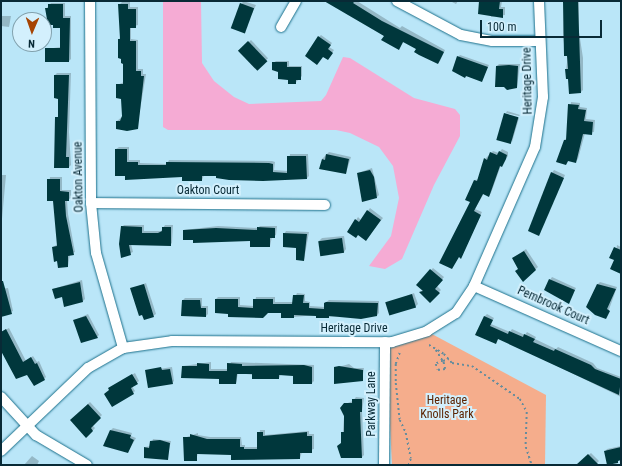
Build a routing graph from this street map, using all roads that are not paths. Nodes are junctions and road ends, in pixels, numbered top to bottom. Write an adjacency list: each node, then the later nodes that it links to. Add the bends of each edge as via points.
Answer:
1 (90, 1): 7 (street, Oakton Avenue)
2 (296, 1): 5 (street)
3 (397, 1): 6 (street, via 461,35 492,41)
4 (539, 1): 6 (street, Heritage Drive)
5 (281, 26)
6 (540, 41): 9 (street, Heritage Drive, via 543,106 535,147)
7 (91, 203): 8 (street, Oakton Court); 12 (street, Oakton Avenue, via 96,253)
8 (325, 205)
9 (474, 286): 10 (street, Heritage Drive, via 456,313 427,331); 11 (street, Pembrook Court)
10 (385, 342): 12 (street, Heritage Drive, via 172,341); 17 (street, Parkway Lane)
11 (620, 347)
12 (123, 348): 14 (street, Heritage Drive, via 88,368)
13 (1, 397): 14 (street)
14 (26, 427): 15 (street, Heritage Drive); 16 (street, via 46,443)
15 (1, 451)
16 (87, 465)
17 (384, 465)

